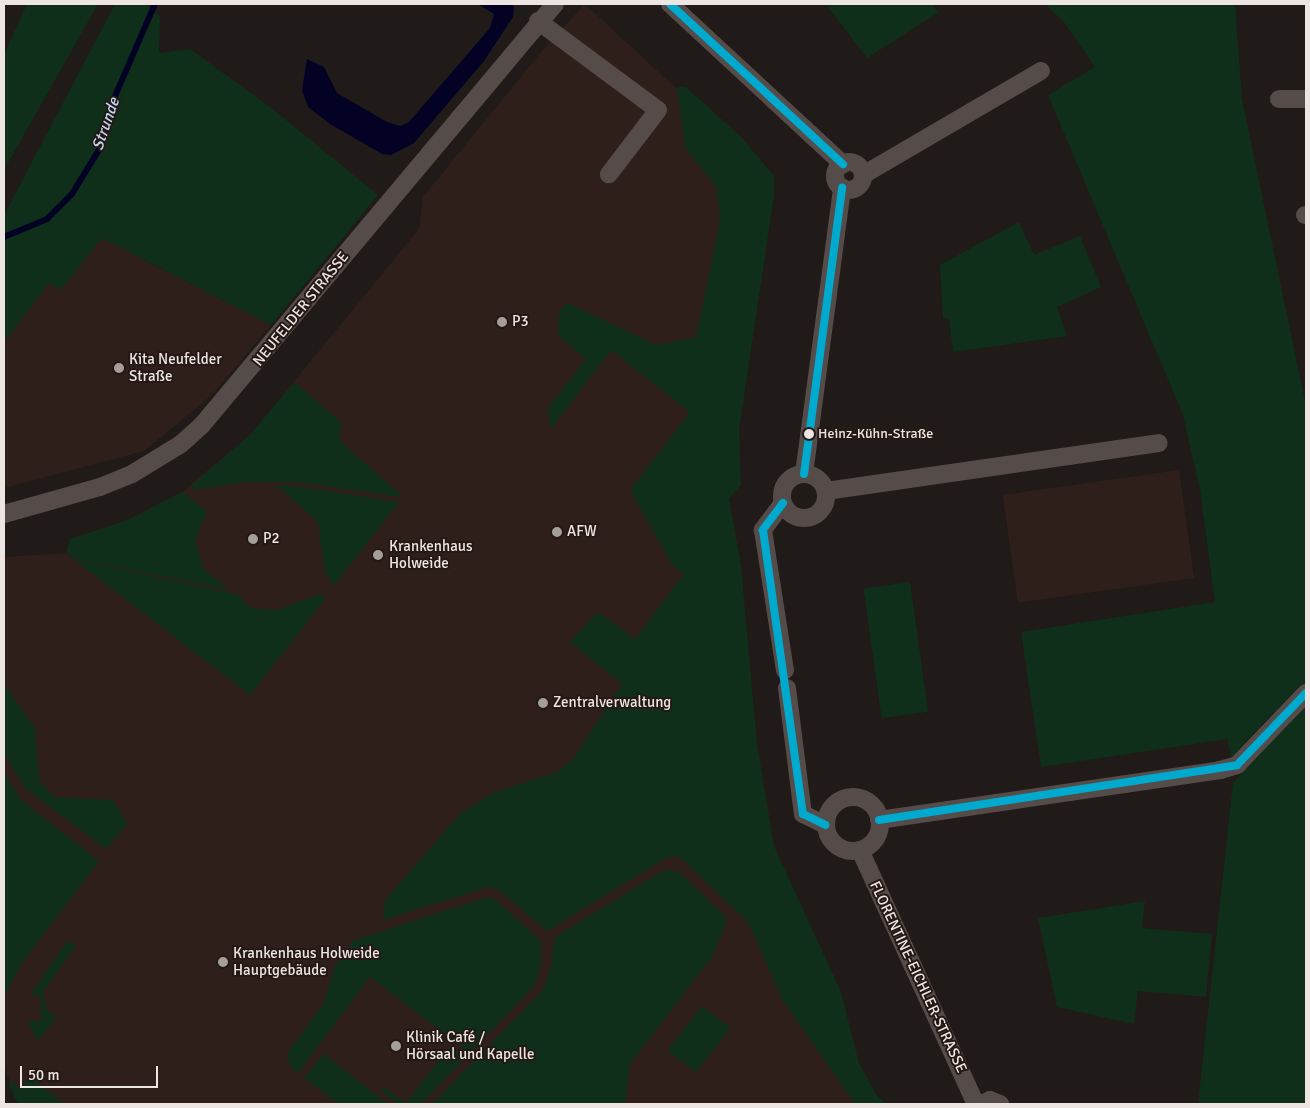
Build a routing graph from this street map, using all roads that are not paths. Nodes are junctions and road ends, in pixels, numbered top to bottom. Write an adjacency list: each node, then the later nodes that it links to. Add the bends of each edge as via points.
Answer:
1 (555, 4): 3 (street, NEUFELDER STRASSE)
2 (670, 4): 7 (street)
3 (538, 22): 8 (street, via 658,110); 15 (street, NEUFELDER STRASSE, via 202,425 173,449 124,477 75,495)
4 (1041, 71): 9 (street)
5 (1279, 99): 6 (street)
6 (1306, 99)
7 (844, 164): 9 (street, via 856,164); 10 (street, via 835,176)
8 (609, 174)
9 (863, 175): 10 (street, via 858,186 851,190)
10 (842, 188): 12 (street)
11 (1159, 443): 13 (street)
12 (804, 474): 13 (street, via 818,479); 14 (street, via 796,475 784,486)
13 (826, 491): 14 (street, via 823,508 810,518 793,516)
14 (782, 503): 16 (street, via 763,530)
15 (4, 514)
16 (785, 670)
17 (787, 688): 20 (street, via 803,814)
18 (1306, 693): 19 (street, via 1237,765)
19 (879, 820): 20 (street, via 871,804 846,798 831,808); 21 (street, via 873,842)
20 (826, 825): 21 (street, via 837,846)
21 (860, 850): 22 (street, FLORENTINE-EICHLER-STRASSE)
22 (976, 1104)
23 (982, 1104): 24 (street, via 990,1100)
24 (1000, 1104)

